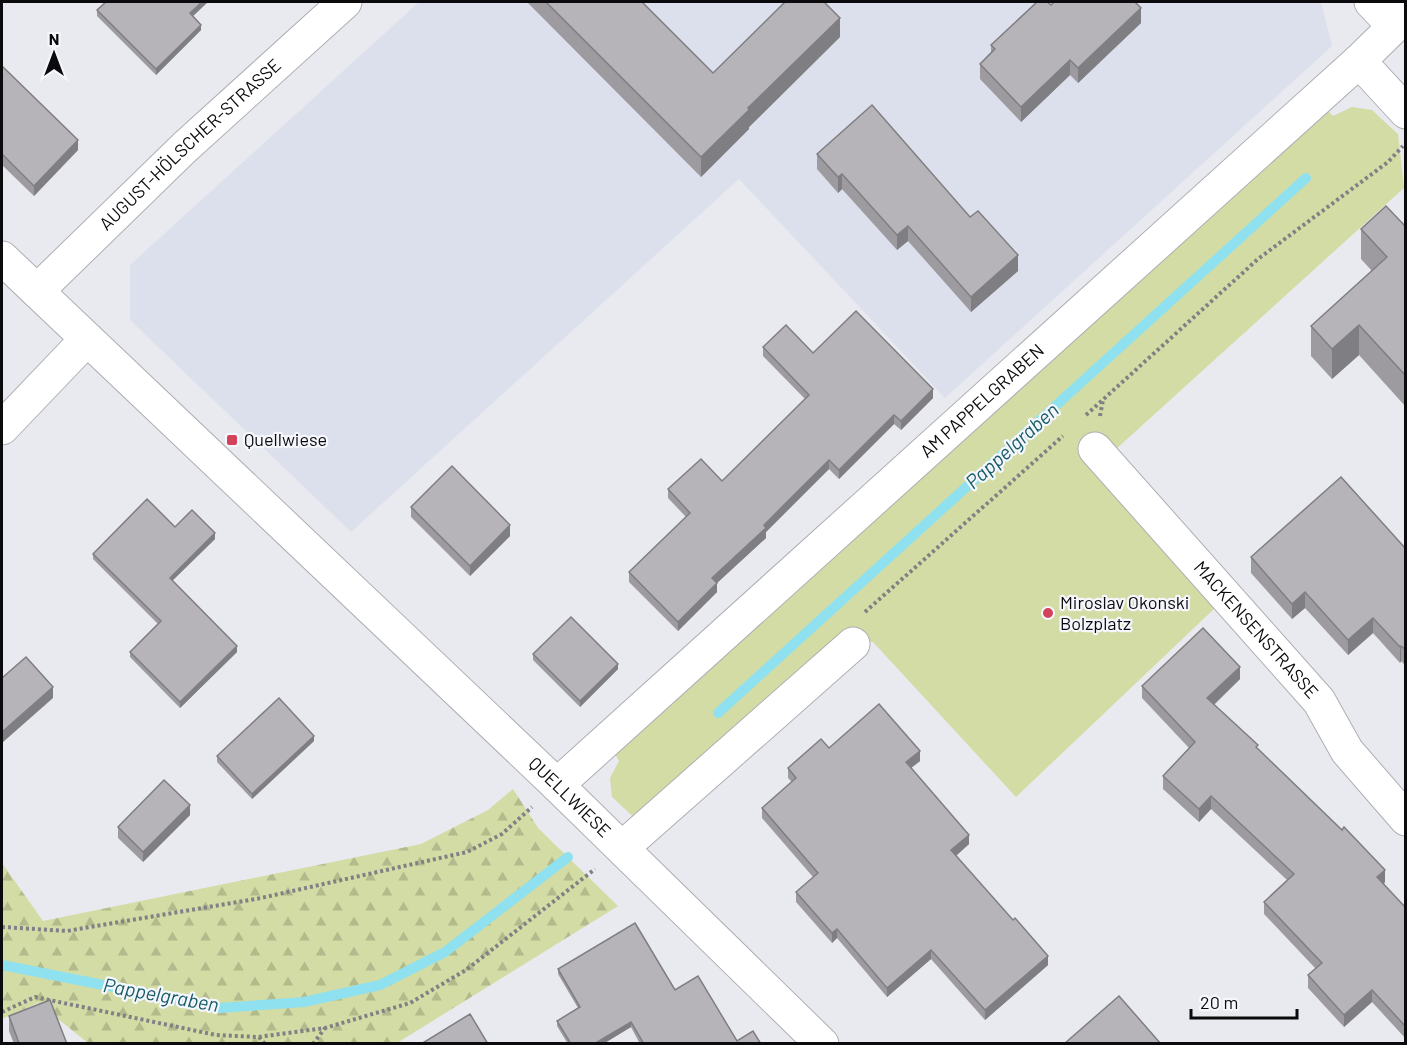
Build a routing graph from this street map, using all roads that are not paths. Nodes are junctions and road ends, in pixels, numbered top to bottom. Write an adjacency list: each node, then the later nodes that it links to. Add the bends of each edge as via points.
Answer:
1 (345, 2): 7 (street, AUGUST-HÖLSCHER-STRASSE, via 185,147)
2 (1371, 2): 3 (street)
3 (1400, 21): 4 (street, AM PAPPELGRABEN)
4 (1359, 61): 5 (street); 12 (street, AM PAPPELGRABEN)
5 (1406, 112)
6 (2, 258): 7 (street, QUELLWIESE)
7 (37, 291): 8 (street, QUELLWIESE)
8 (87, 339): 9 (street); 12 (street, QUELLWIESE)
9 (2, 428)
10 (1095, 449): 13 (street, MACKENSENSTRASSE, via 1319,701 1347,751)
11 (853, 644): 14 (street)
12 (557, 785): 14 (street, QUELLWIESE)
13 (1406, 819)
14 (622, 849): 15 (street, QUELLWIESE)
15 (822, 1044)

